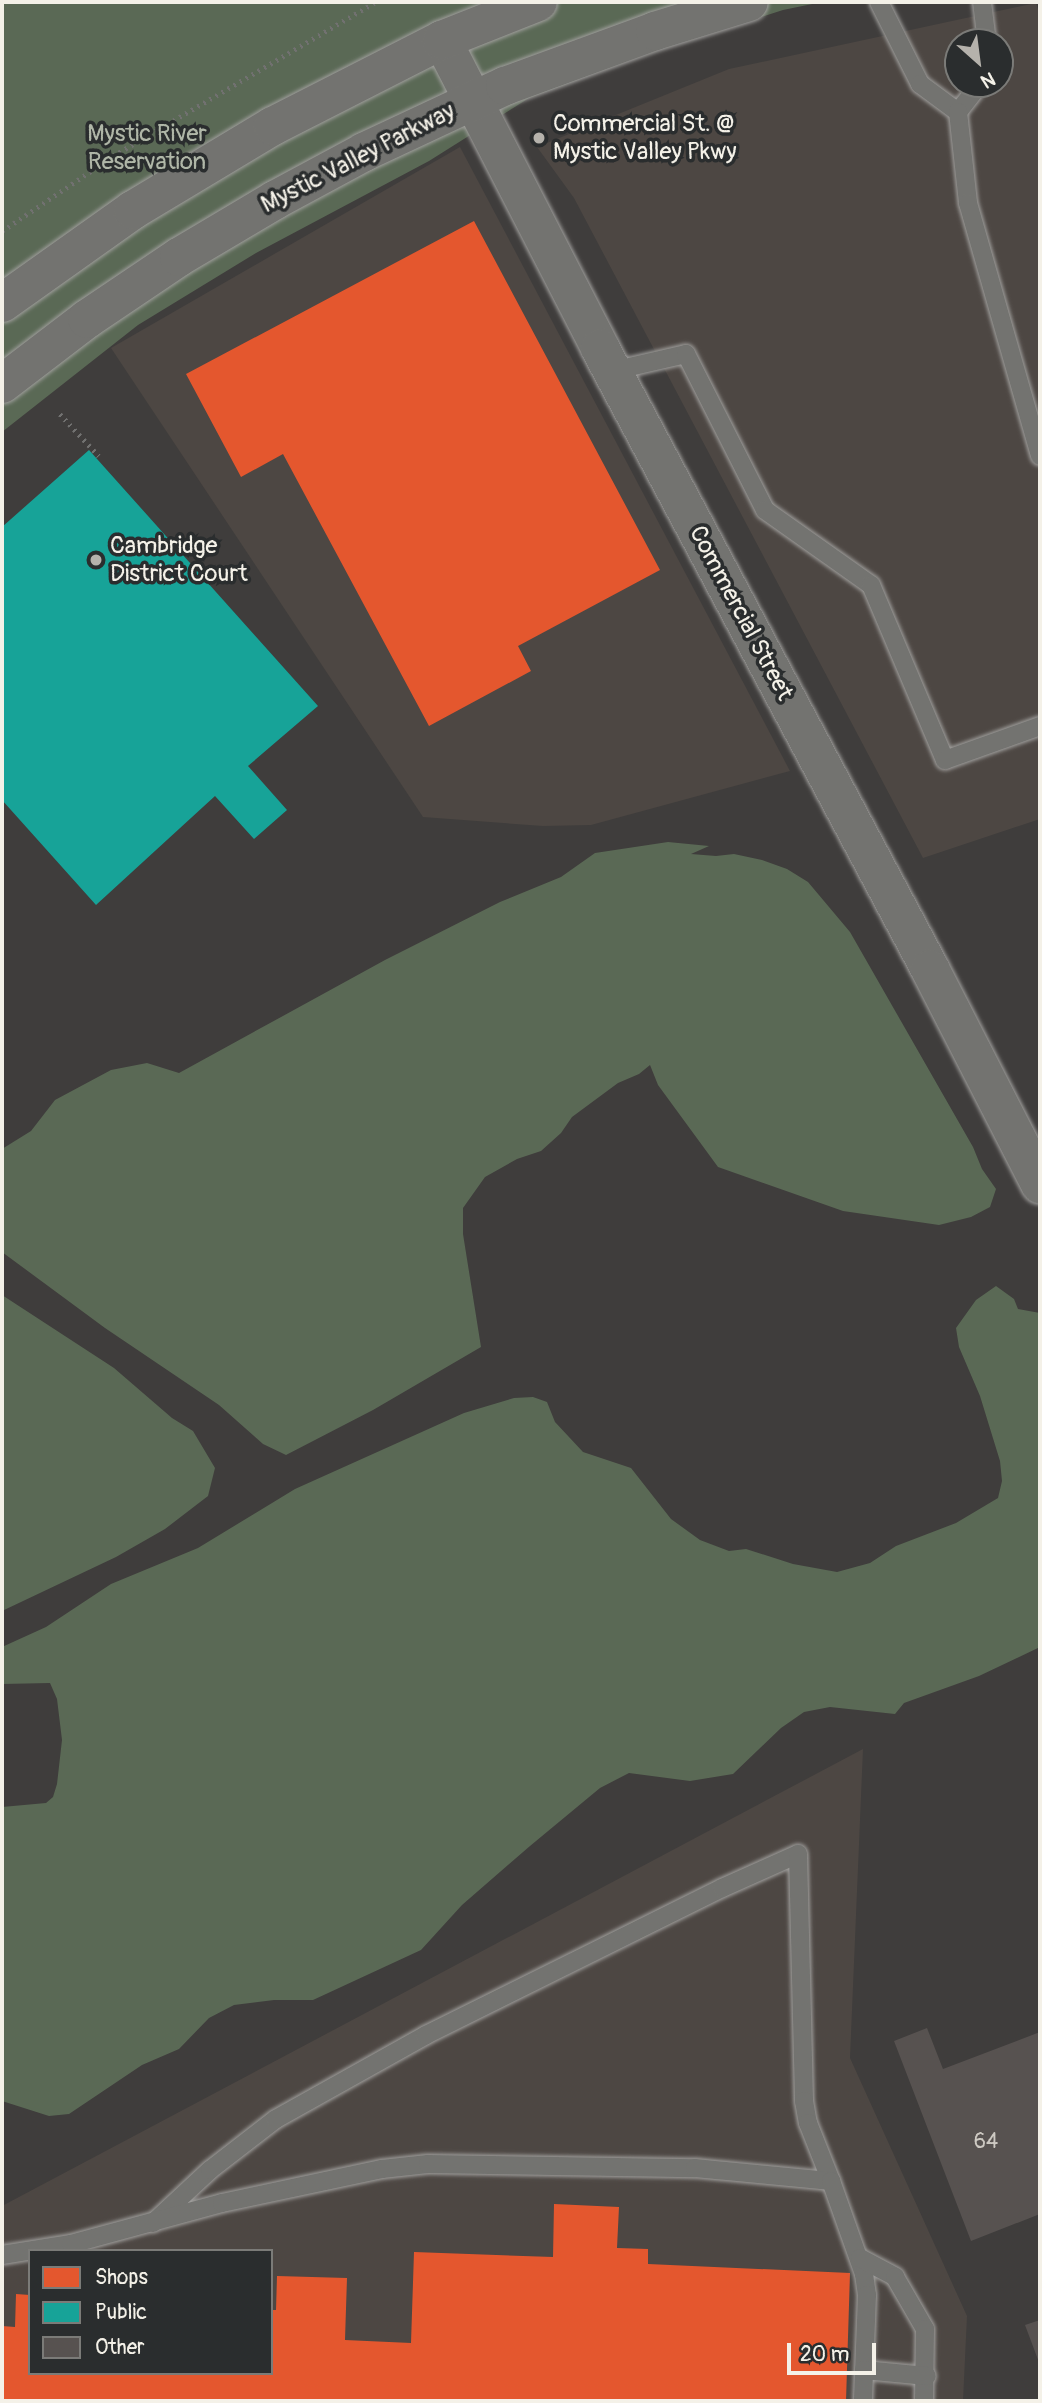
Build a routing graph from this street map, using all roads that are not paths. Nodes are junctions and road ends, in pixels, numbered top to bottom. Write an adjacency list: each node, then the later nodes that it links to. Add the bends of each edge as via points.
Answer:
1 (538, 2): 6 (main road)
2 (749, 2): 8 (main road, Mystic Valley Parkway, via 603,49)
3 (879, 2): 9 (lane, via 920,84)
4 (982, 2): 5 (lane)
5 (985, 28)
6 (442, 40): 8 (main road, Commercial Street); 10 (main road, via 226,153 88,240)
7 (969, 98): 9 (lane)
8 (474, 99): 11 (main road, Commercial Street); 12 (main road, Mystic Valley Parkway, via 352,158 238,221 133,287)
9 (958, 112): 13 (lane, via 968,203)
10 (2, 303)
11 (612, 371): 14 (lane, via 686,354 765,510 871,586 945,760); 15 (main road, Commercial Street)
12 (2, 384)
13 (1040, 456)
14 (1040, 726)
15 (1040, 1184)
16 (831, 2181): 17 (lane, via 695,2168 428,2164 369,2171); 17 (lane, via 804,2101 798,1854 426,2035 276,2119 210,2170); 21 (lane)
17 (153, 2223): 18 (lane)
18 (40, 2249)
19 (28, 2251): 20 (lane)
20 (2, 2255)
21 (860, 2258): 22 (lane, via 867,2295); 23 (lane, via 895,2277 925,2329)
22 (864, 2370): 23 (lane); 24 (lane)
23 (927, 2376): 25 (lane)
24 (863, 2401)
25 (924, 2401)

